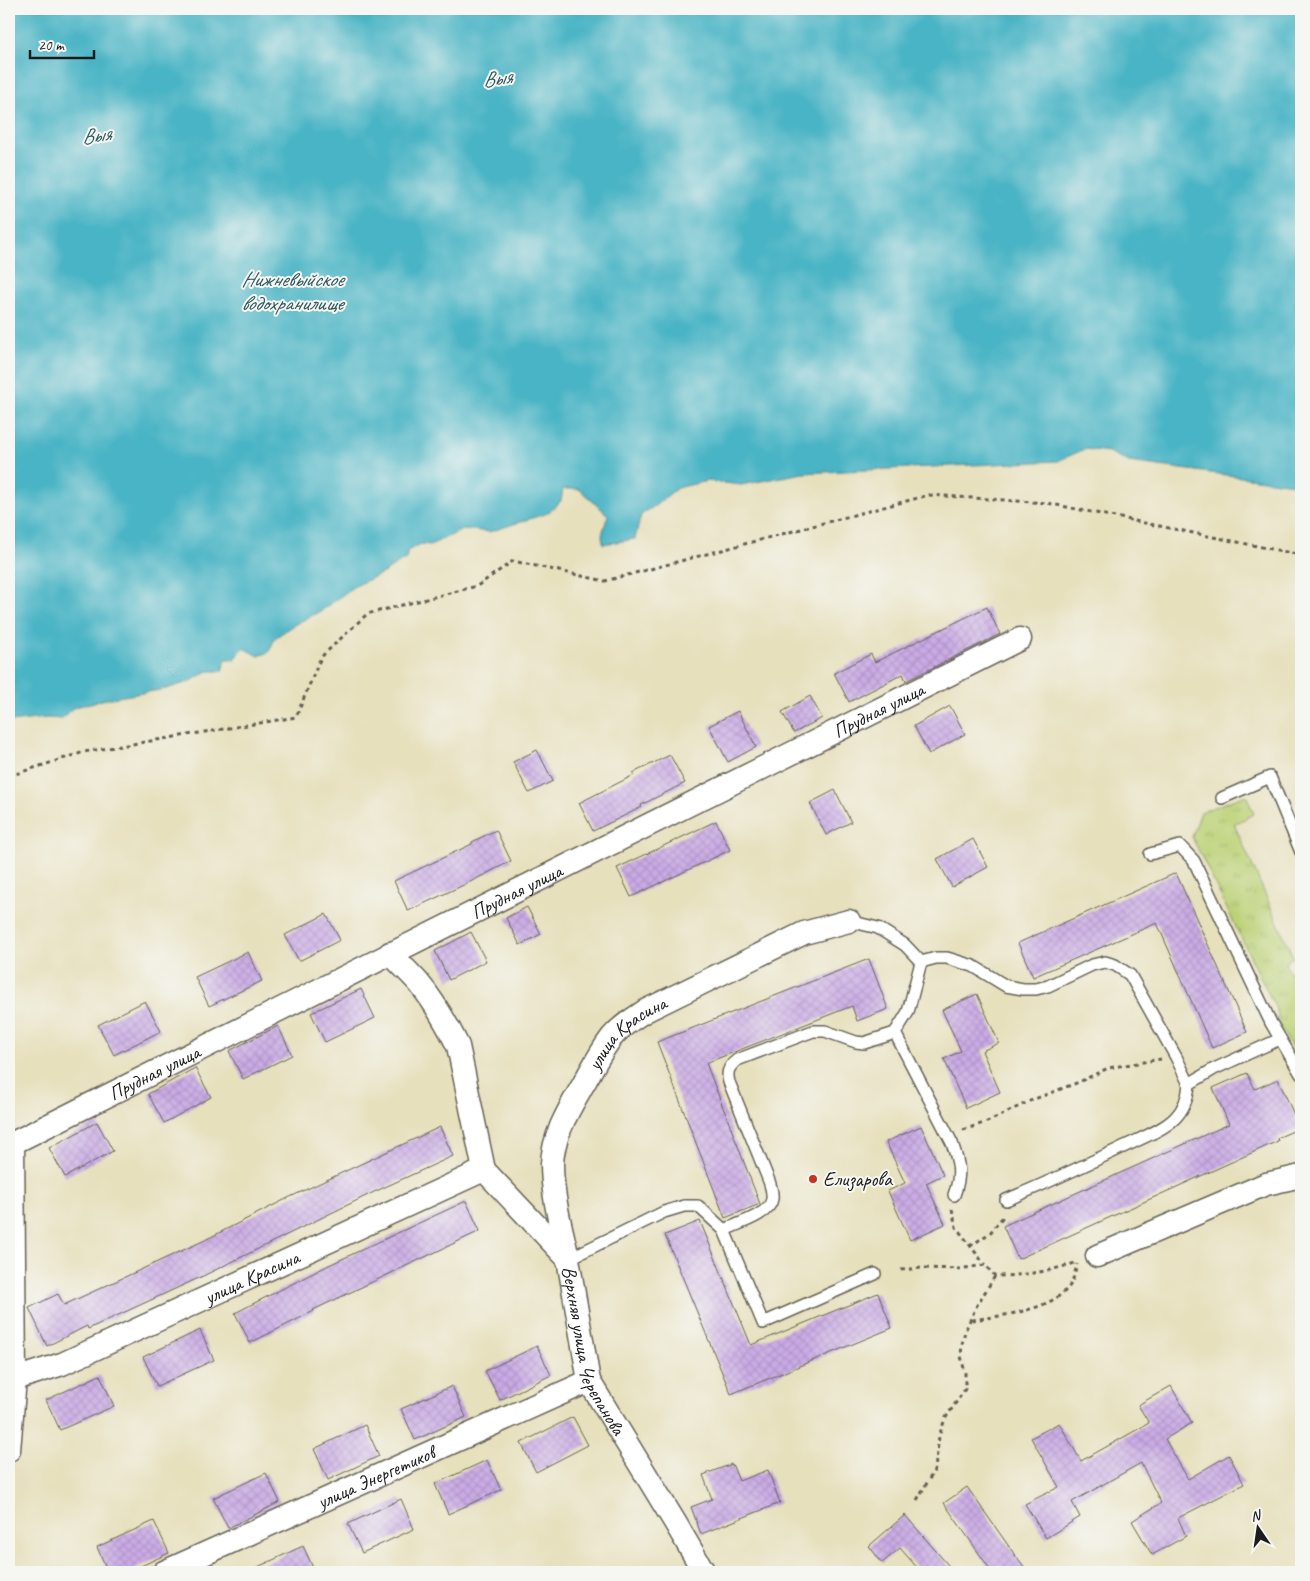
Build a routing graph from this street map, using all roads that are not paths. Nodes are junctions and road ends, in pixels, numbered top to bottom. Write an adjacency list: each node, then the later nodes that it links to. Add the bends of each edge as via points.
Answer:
1 (1020, 639): 6 (street, Прудная улица)
2 (1222, 798): 3 (lane, via 1270,777)
3 (1301, 852)
4 (1150, 854): 9 (lane, via 1180,846 1194,861)
5 (849, 921): 7 (lane, via 878,928 905,945); 17 (street, улица Красина, via 804,933 644,1011 613,1036 600,1053 554,1145 554,1184)
6 (390, 954): 12 (street, via 418,983 458,1046); 20 (street, Прудная улица, via 13,1143)
7 (921, 962): 8 (lane, via 908,1012); 11 (lane, via 946,958 973,966 1006,986 1023,989 1048,986 1092,964 1104,962 1115,965 1130,975)
8 (895, 1033): 14 (lane, via 957,1156 960,1168); 16 (lane, via 864,1043 825,1031 813,1031 730,1065 729,1082 768,1176 772,1200 759,1215)
9 (1280, 1039): 10 (lane); 11 (lane)
10 (1301, 1074)
11 (1189, 1084): 15 (lane, via 1183,1107 1174,1119)
12 (484, 1170): 17 (street, Верхняя улица Черепанова); 20 (street, улица Красина, via 62,1364)
13 (1301, 1176): 18 (street, via 1266,1184)
14 (954, 1195)
15 (1006, 1200)
16 (724, 1230): 17 (lane, via 698,1206 684,1206 664,1212); 19 (lane, via 764,1323)
17 (568, 1259): 21 (street, Верхняя улица Черепанова)
18 (1088, 1259)
19 (874, 1274)
20 (15, 1378): 22 (street)
21 (589, 1381): 23 (street, улица Энергетиков); 24 (street, Верхняя улица Черепанова)
22 (9, 1450)
23 (164, 1572)
24 (704, 1572)

